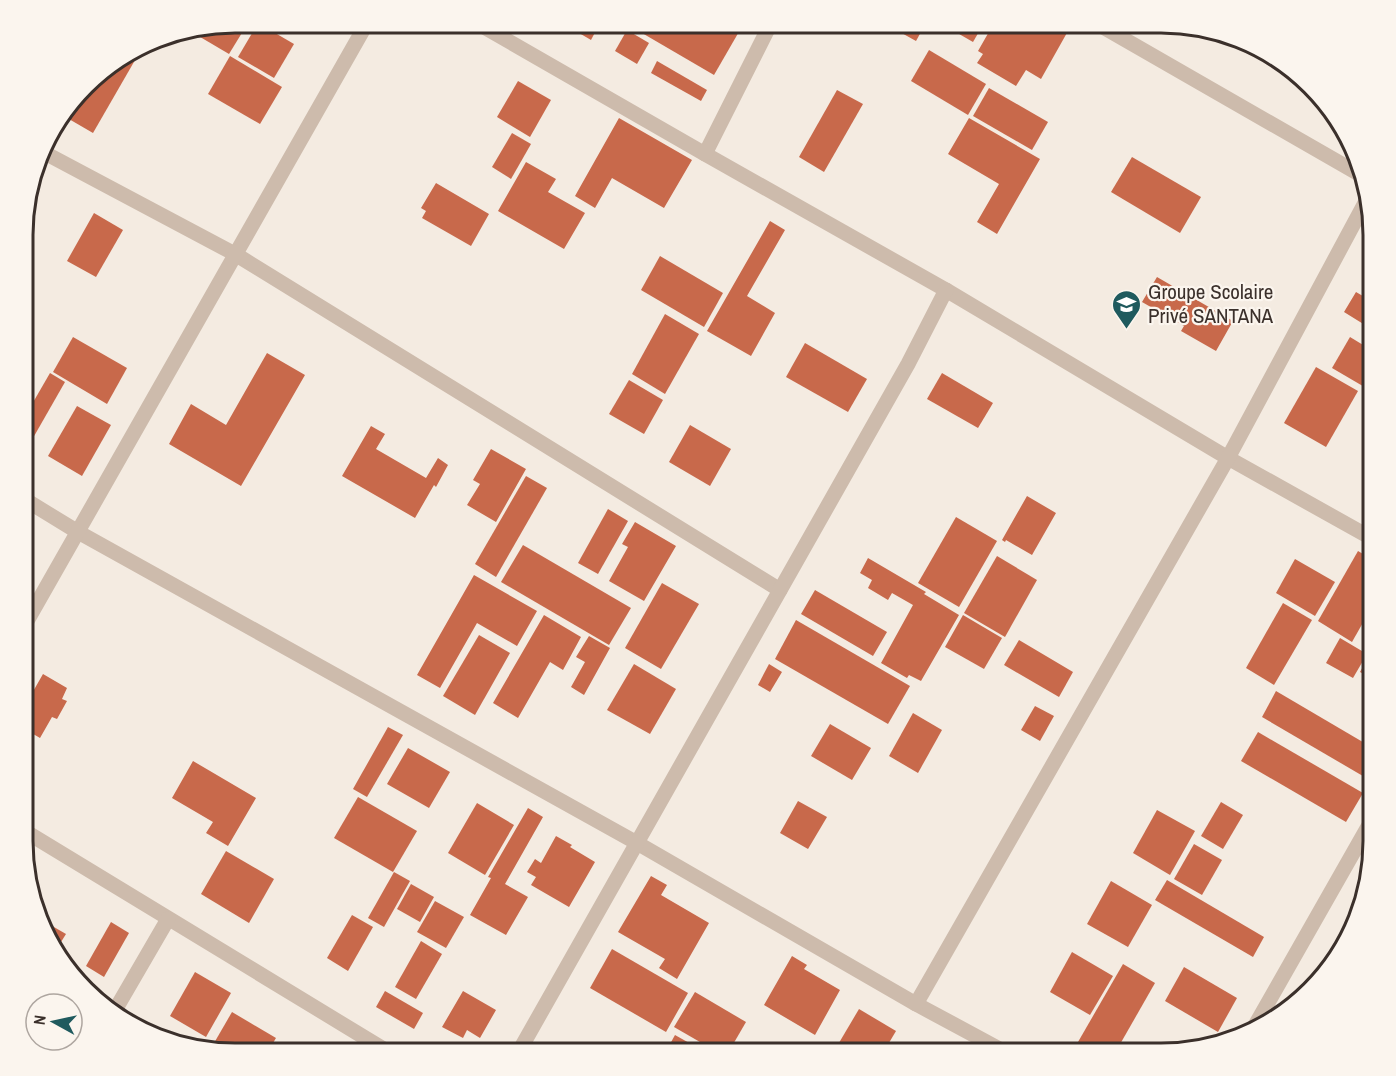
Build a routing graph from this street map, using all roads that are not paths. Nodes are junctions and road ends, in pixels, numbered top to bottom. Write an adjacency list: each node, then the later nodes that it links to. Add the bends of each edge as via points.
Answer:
1 (361, 33): 9 (street)
2 (494, 33): 5 (street)
3 (766, 33): 5 (street)
4 (1128, 33): 7 (street)
5 (705, 154): 10 (street)
6 (50, 156): 9 (street)
7 (1352, 170)
8 (1361, 210): 11 (street)
9 (235, 254): 13 (street); 15 (street)
10 (946, 290): 11 (street); 15 (street)
11 (1228, 458): 14 (street); 21 (street)
12 (33, 504): 13 (street)
13 (78, 532): 16 (street); 19 (street)
14 (1363, 533)
15 (780, 590): 19 (street)
16 (33, 611)
17 (33, 836): 20 (street)
18 (1363, 836): 23 (street)
19 (637, 843): 21 (street); 25 (street)
20 (168, 919): 22 (street); 24 (street)
21 (916, 1004): 26 (street)
22 (118, 1005)
23 (1261, 1016)
24 (373, 1043)
25 (524, 1043)
26 (988, 1043)

